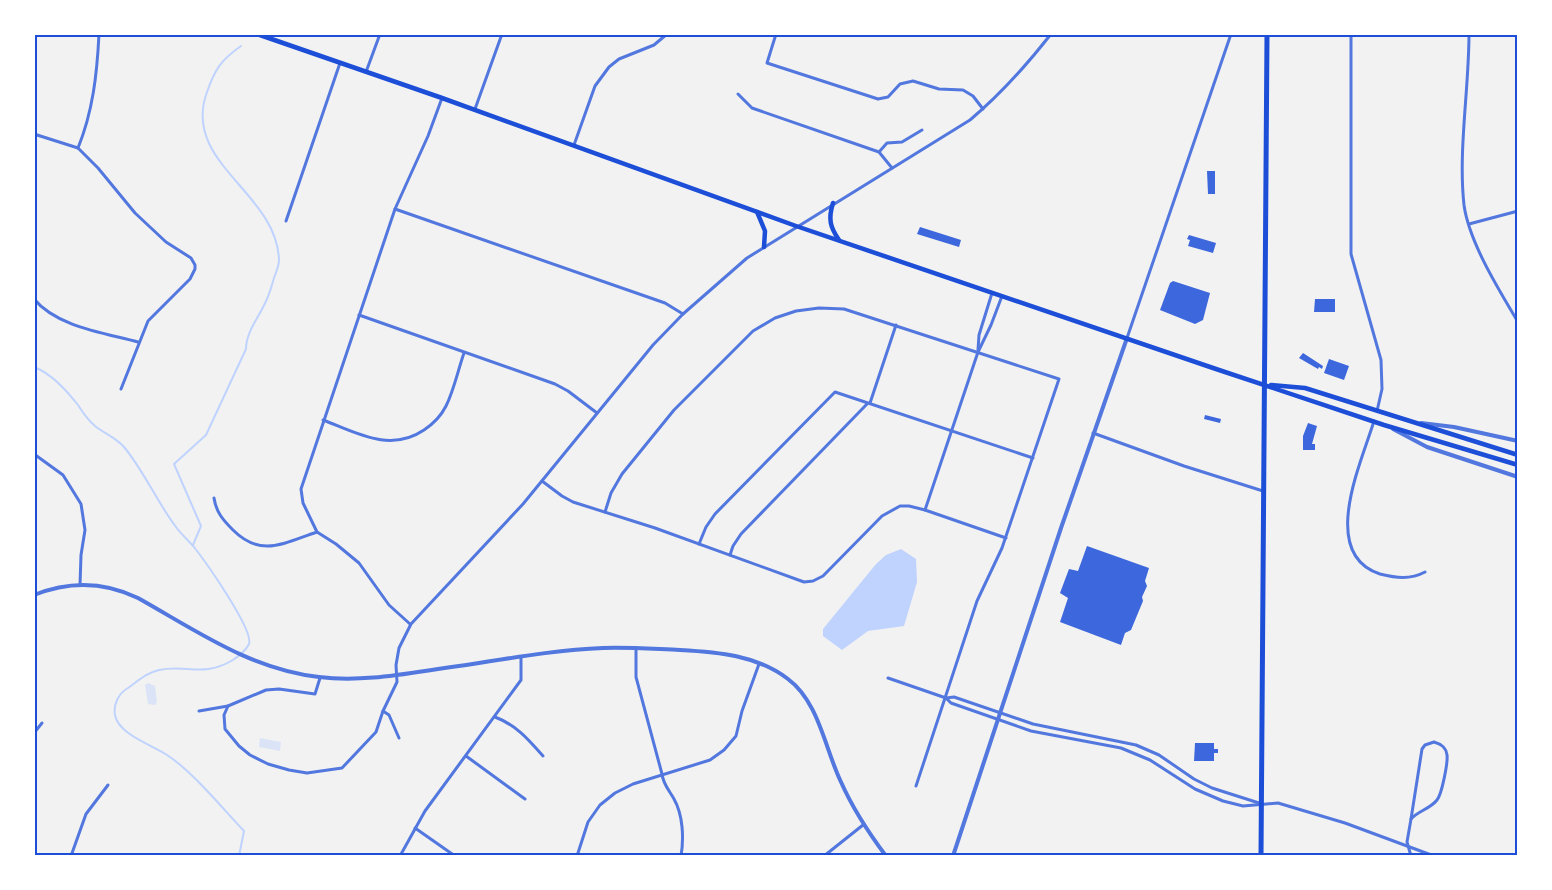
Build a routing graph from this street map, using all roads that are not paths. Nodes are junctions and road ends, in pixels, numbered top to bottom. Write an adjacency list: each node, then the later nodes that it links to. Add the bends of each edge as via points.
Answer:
1 (99, 34): 21 (street, via 94,92)
2 (257, 34): 12 (main road)
3 (380, 34): 13 (street)
4 (502, 34): 17 (street)
5 (667, 34): 20 (street, via 654,45 609,67 595,86)
6 (776, 34): 16 (street, via 766,63 878,99 888,97 896,87 910,81 960,89 973,96)
7 (1051, 34): 16 (street, via 1014,81)
8 (1231, 34): 40 (street)
9 (1267, 34): 44 (main road)
10 (1351, 34): 47 (street, via 1351,254 1381,360 1382,389)
11 (1468, 34): 29 (street, via 1463,178)
12 (340, 63): 13 (main road); 28 (street)
13 (366, 72): 15 (main road)
14 (738, 94): 22 (street, via 752,108)
15 (442, 98): 17 (main road); 25 (street)
16 (983, 109): 23 (street)
17 (475, 110): 20 (main road)
18 (922, 130): 22 (street, via 902,142 887,143)
19 (34, 134): 21 (street)
20 (574, 145): 27 (main road)
21 (78, 148): 41 (street, via 135,213 195,265 190,279 150,318)
22 (879, 152): 23 (street)
23 (891, 168): 24 (street)
24 (833, 203): 30 (street); 31 (main road, via 829,222)
25 (395, 209): 36 (street, via 656,299); 37 (street)
26 (1518, 211): 29 (street)
27 (757, 212): 30 (main road); 32 (main road, via 765,231)
28 (286, 221)
29 (1469, 224): 38 (street, via 1489,273)
30 (796, 226): 31 (main road); 32 (street)
31 (839, 240): 33 (main road)
32 (764, 247): 36 (street, via 729,272)
33 (992, 293): 34 (main road); 43 (street)
34 (1002, 296): 40 (main road); 43 (street)
35 (34, 299): 41 (street, via 66,321)
36 (683, 314): 48 (street)
37 (359, 315): 42 (street); 49 (street)
38 (1518, 322)
39 (896, 325): 43 (street); 46 (street); 65 (street, via 844,309 819,308 786,314 758,327 674,410 622,474)
40 (1127, 338): 44 (main road); 54 (street)
41 (138, 342): 45 (street)
42 (464, 352): 48 (street, via 555,384); 49 (street, via 446,406 434,422 409,439 379,440)
43 (978, 352): 53 (street); 58 (street, via 1059,379)
44 (1265, 384): 47 (main road, via 1305,388); 50 (main road); 62 (main road)
45 (121, 388)
46 (869, 404): 53 (street); 68 (street, via 835,392 715,514); 69 (street, via 741,534)
47 (1377, 411): 51 (main road)
48 (597, 413): 61 (street)
49 (323, 420): 66 (street, via 301,489 303,503)
50 (1374, 421): 52 (main road); 70 (street, via 1353,487 1348,523 1350,544 1358,559 1377,573 1408,578)
51 (1416, 423): 55 (street); 57 (main road)
52 (1384, 424): 59 (main road); 60 (street, via 1427,447)
53 (951, 431): 58 (street); 64 (street)
54 (1093, 433): 62 (street); 86 (street)
55 (1518, 441)
56 (34, 454): 71 (street, via 63,475 81,504 85,530)
57 (1518, 455)
58 (1033, 458): 67 (street)
59 (1518, 465)
60 (1518, 477)
61 (542, 481): 65 (street, via 568,500); 73 (street)
62 (1263, 491): 98 (main road)
63 (214, 498): 66 (street, via 224,521 244,540 258,546 274,546)
64 (925, 510): 67 (street); 69 (street, via 904,505 891,510 827,573 813,581 799,581)
65 (605, 512): 68 (street)
66 (317, 532): 73 (street, via 359,563 389,605)
67 (1006, 538): 80 (street, via 977,602)
68 (699, 544): 69 (street)
69 (730, 555)
70 (1425, 572)
71 (80, 585): 72 (street); 78 (street, via 128,593 252,661)
72 (34, 594)
73 (411, 624): 77 (street, via 399,648)
74 (636, 648): 75 (street); 76 (street, via 726,653); 94 (street, via 636,677)
75 (521, 657): 77 (street); 87 (street, via 521,680)
76 (759, 664): 94 (street, via 736,736 724,750 710,760); 100 (street, via 787,678 807,702)
77 (397, 674): 78 (street); 85 (street)
78 (320, 678): 82 (street, via 315,694 266,690)
79 (888, 678): 80 (street)
80 (946, 698): 81 (street); 83 (street); 96 (street)
81 (972, 702): 83 (street); 86 (street)
82 (228, 706): 84 (street); 85 (street, via 225,729 238,746 268,764 307,773 342,768 376,732)
83 (970, 709): 88 (street)
84 (199, 711)
85 (383, 711): 91 (street, via 389,715)
86 (1000, 713): 88 (street); 98 (street, via 1033,724 1136,745 1212,788)
87 (495, 717): 92 (street); 93 (street, via 525,734)
88 (998, 720): 98 (street, via 1031,731 1129,751 1215,798 1243,806); 110 (street)
89 (42, 723): 90 (street)
90 (34, 733)
91 (399, 738)
92 (465, 756): 97 (street); 101 (street)
93 (543, 756)
94 (663, 774): 106 (street, via 624,788 607,799 588,822); 107 (street, via 679,811)
95 (108, 785): 103 (street, via 86,814)
96 (916, 786)
97 (525, 799)
98 (1261, 804): 102 (street, via 1278,803 1299,809); 111 (main road)
99 (1411, 819): 99 (street, via 1422,750 1425,745 1438,743 1447,754 1440,794); 102 (street)
100 (863, 825): 108 (street); 109 (street)
101 (415, 828): 104 (street); 105 (street)
102 (1409, 847): 112 (street); 113 (street)
103 (71, 855)
104 (400, 855)
105 (455, 855)
106 (577, 855)
107 (681, 855)
108 (824, 855)
109 (886, 855)
110 (953, 855)
111 (1261, 855)
112 (1410, 855)
113 (1434, 855)

